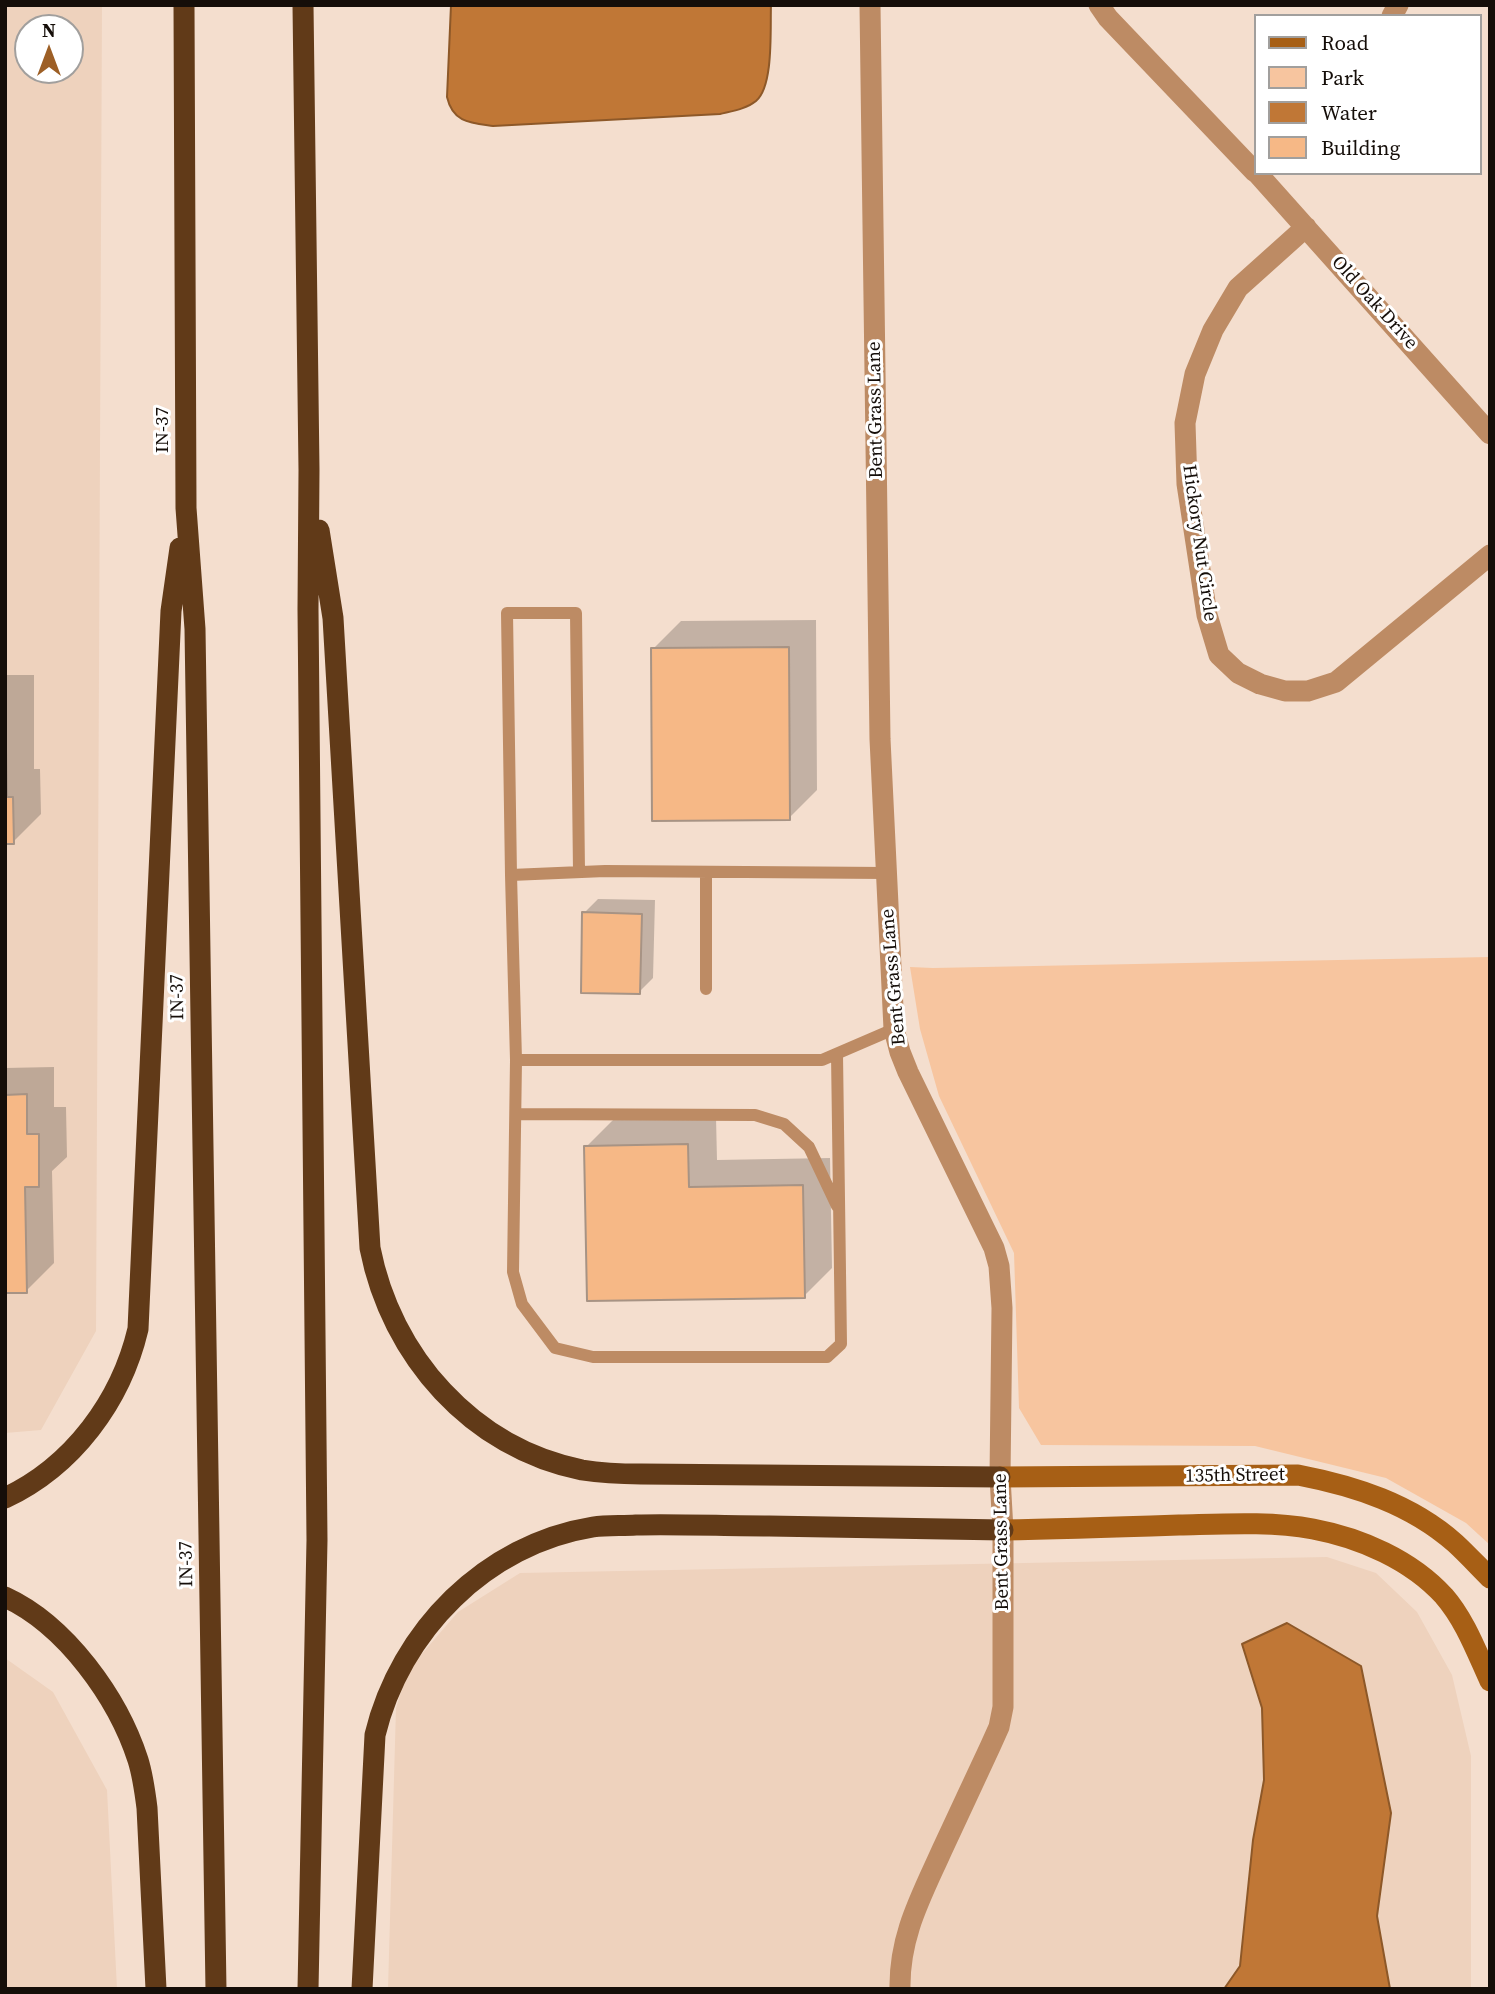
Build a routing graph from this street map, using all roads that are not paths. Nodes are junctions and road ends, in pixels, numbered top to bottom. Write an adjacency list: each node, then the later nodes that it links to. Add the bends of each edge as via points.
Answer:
1 (184, 5): 10 (highway, IN-37)
2 (303, 5): 9 (highway)
3 (870, 5): 14 (street, Bent Grass Lane, via 880,739)
4 (1099, 5): 5 (street, Old Oak Drive)
5 (1254, 171)
6 (1258, 175): 7 (street, Old Oak Drive)
7 (1306, 227): 8 (street, Old Oak Drive); 11 (street, Hickory Nut Circle, via 1238,288 1213,330 1195,374 1185,423 1187,484 1207,615 1219,655 1238,673 1285,691 1308,691 1336,682)
8 (1490, 433)
9 (309, 470): 22 (highway, via 333,618 370,1248 375,1276 404,1342 443,1391 478,1424 529,1452 583,1470); 30 (highway, via 317,1540)
10 (186, 508): 23 (highway, via 172,611 138,1329 124,1374 91,1428 46,1474); 29 (highway, IN-37, via 196,643)
11 (1490, 555)
12 (579, 872): 13 (lane); 15 (lane); 15 (lane, via 576,612 507,613)
13 (706, 872): 14 (lane); 16 (lane)
14 (886, 873): 17 (street, Bent Grass Lane)
15 (511, 874): 19 (lane)
16 (706, 989)
17 (894, 1029): 18 (lane); 22 (street, Bent Grass Lane, via 908,1072 986,1229 999,1266)
18 (836, 1054): 19 (lane, via 822,1060); 21 (lane)
19 (516, 1060): 20 (lane)
20 (516, 1114): 21 (lane, via 755,1115 784,1124 809,1147); 21 (lane, via 513,1272 523,1304 555,1348 593,1357 827,1357 841,1344)
21 (839, 1209)
22 (1000, 1477): 24 (street, Bent Grass Lane); 25 (street, 135th Street, via 1298,1475 1333,1482 1378,1496 1413,1514 1454,1542)
23 (5, 1497)
24 (1003, 1530): 27 (street, via 1275,1526 1313,1529 1363,1544 1405,1562 1445,1597); 31 (highway, via 596,1527 543,1541 476,1578 441,1610 411,1647 381,1710 375,1735); 32 (street, Bent Grass Lane, via 1001,1717 905,1936)
25 (1490, 1578)
26 (5, 1597): 28 (highway, via 35,1615 79,1657 103,1688 133,1745 147,1808)
27 (1490, 1681)
28 (156, 1989)
29 (216, 1989)
30 (308, 1989)
31 (362, 1989)
32 (900, 1989)

